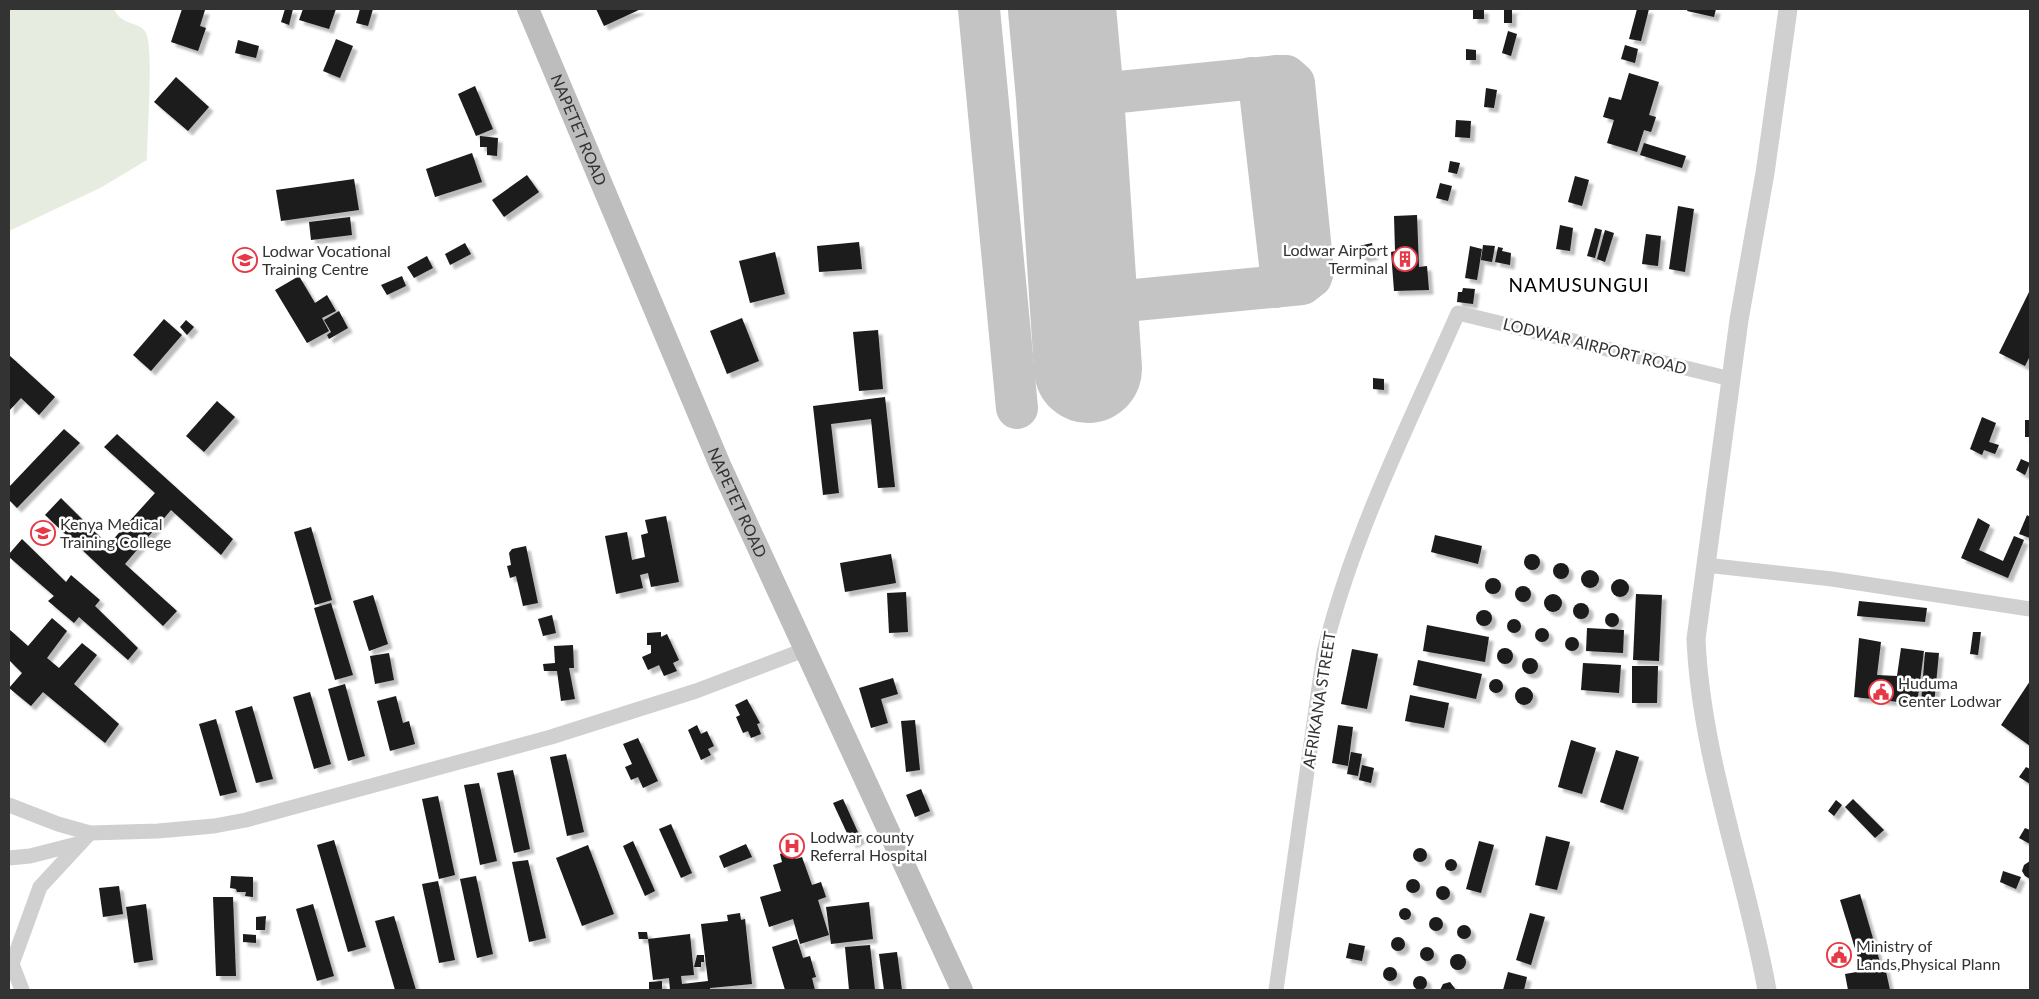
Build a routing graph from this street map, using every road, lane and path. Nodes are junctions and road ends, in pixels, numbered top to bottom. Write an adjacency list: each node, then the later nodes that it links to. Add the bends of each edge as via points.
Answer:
1 (528, 9): 7 (main road, NAPETET ROAD, via 720,465)
2 (1788, 9): 4 (street, via 1765,173 1738,320)
3 (1458, 313): 4 (street, LODWAR AIRPORT ROAD); 14 (street, AFRIKANA STREET, via 1382,485 1335,609 1324,652)
4 (1732, 380): 5 (street)
5 (1705, 565): 6 (street, via 1851,582); 15 (street, via 1696,639 1699,680)
6 (2030, 609)
7 (804, 650): 9 (street, via 696,690 551,737 246,820 158,831); 13 (main road, NAPETET ROAD)
8 (9, 805): 9 (street)
9 (90, 833): 10 (street)
10 (78, 844): 11 (street); 12 (street, via 40,887 12,964)
11 (9, 858)
12 (22, 990)
13 (962, 990)
14 (1276, 990)
15 (1767, 990)

